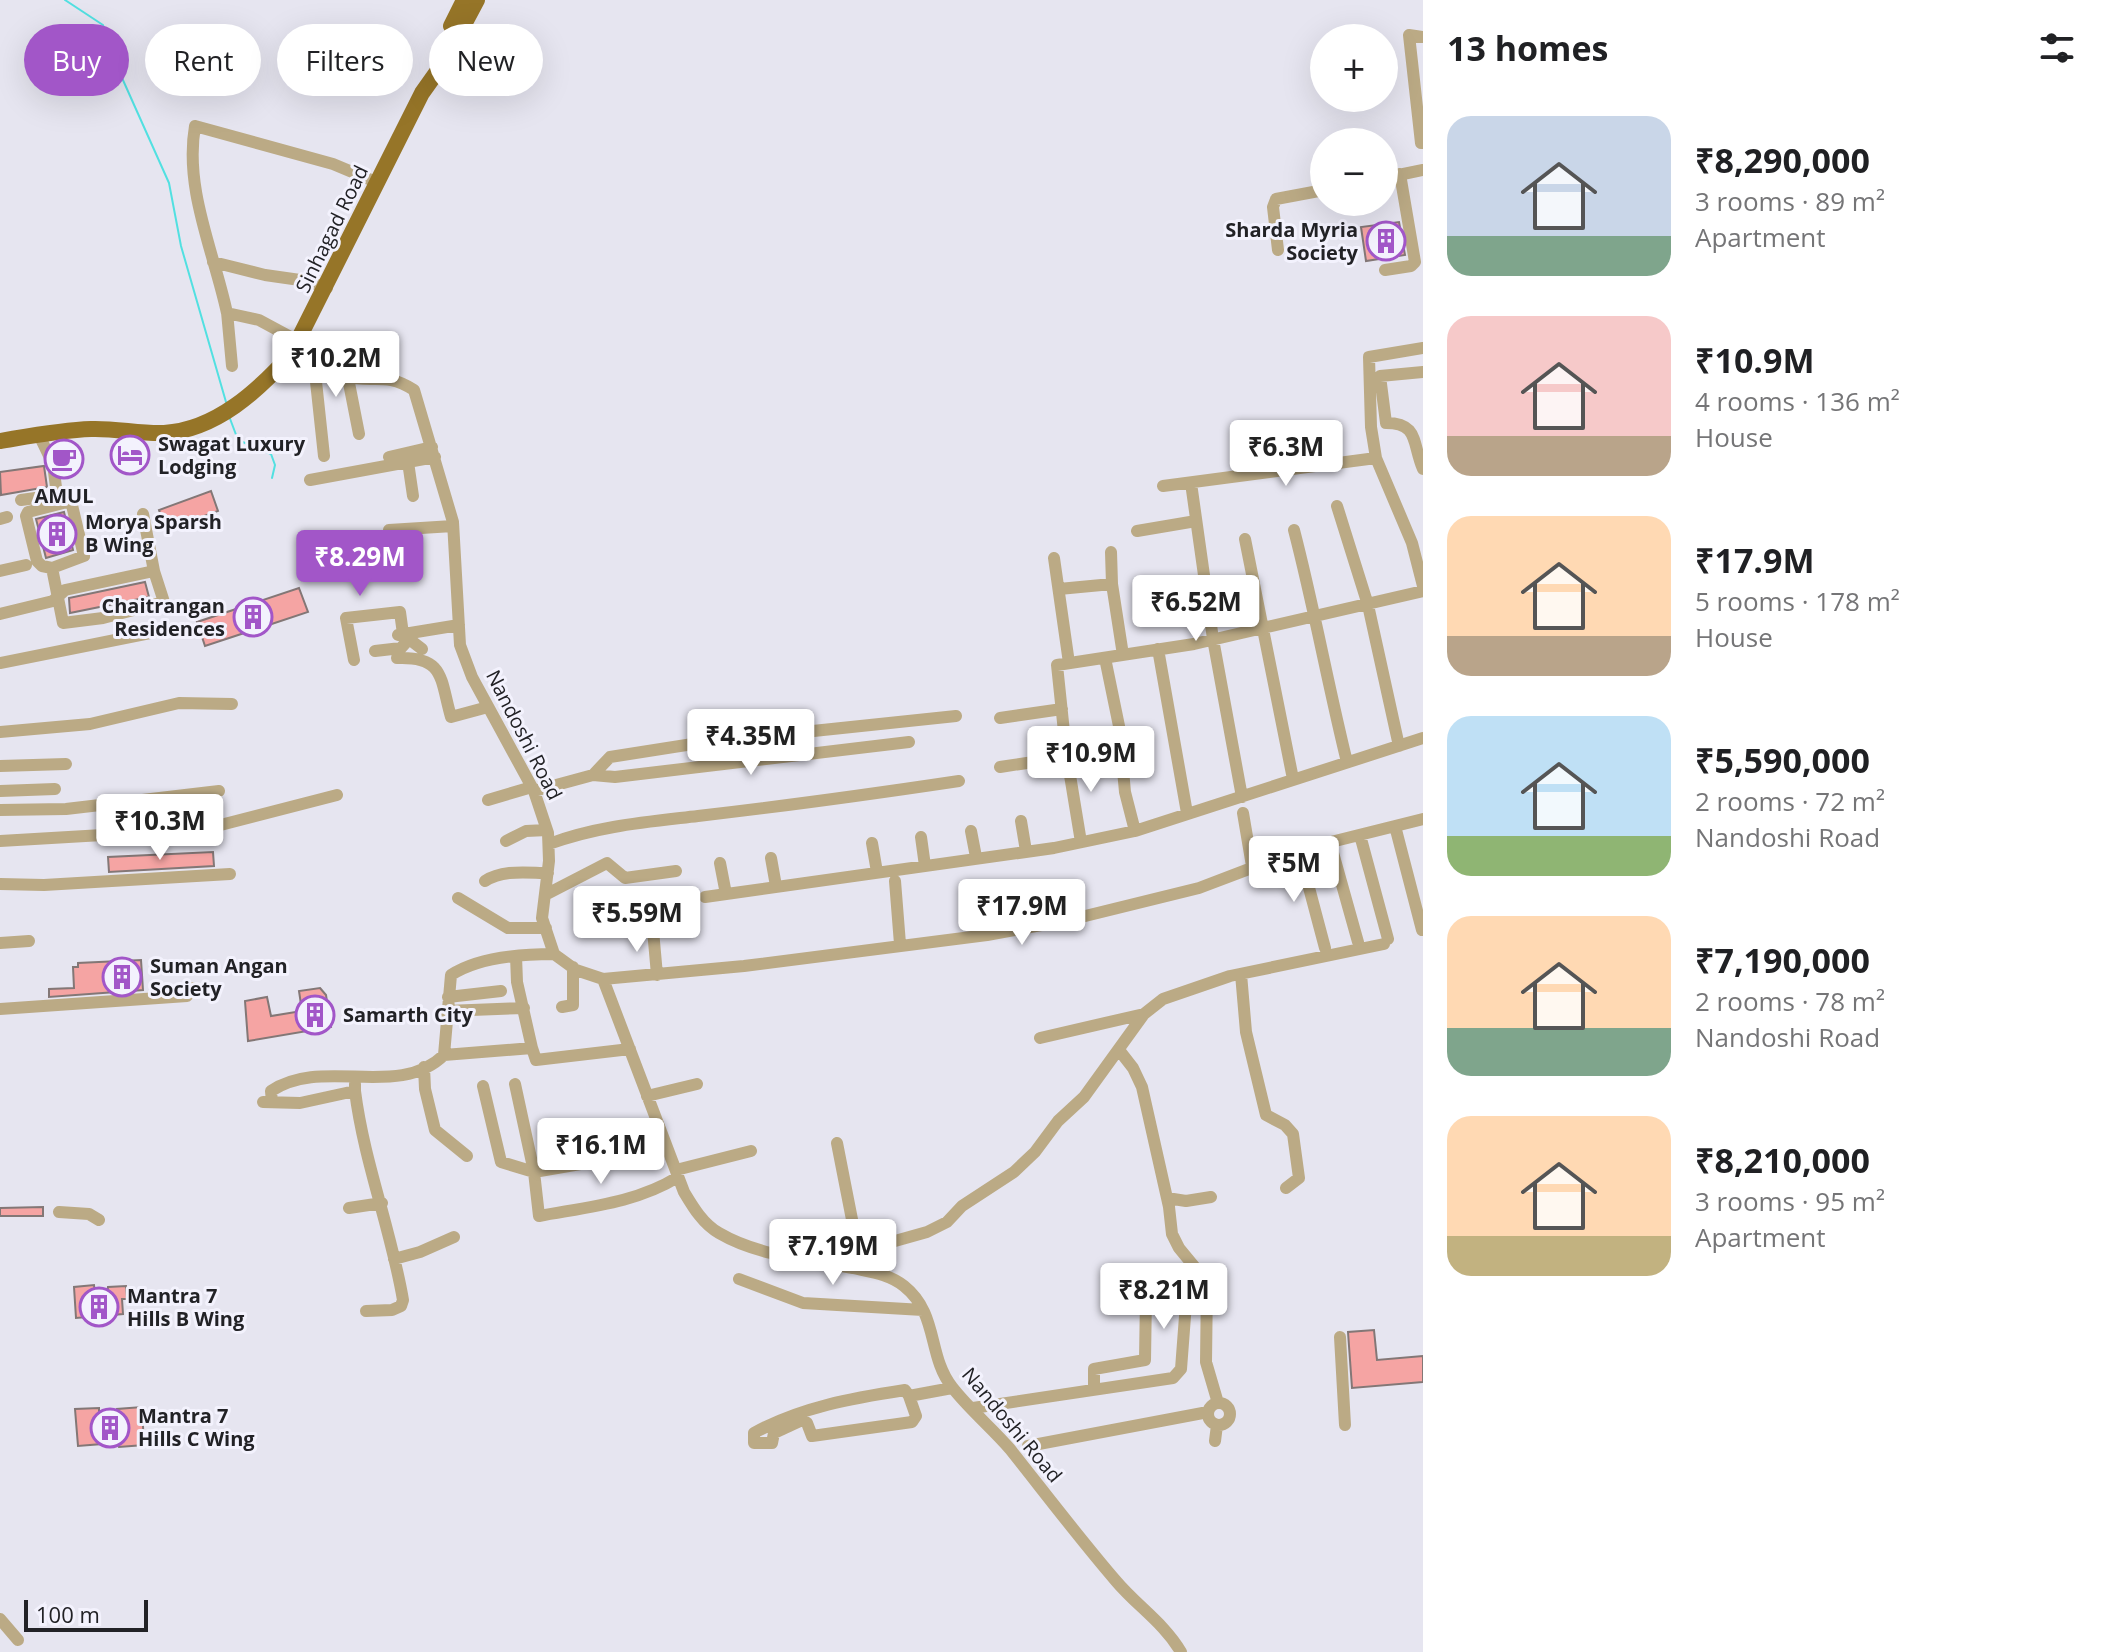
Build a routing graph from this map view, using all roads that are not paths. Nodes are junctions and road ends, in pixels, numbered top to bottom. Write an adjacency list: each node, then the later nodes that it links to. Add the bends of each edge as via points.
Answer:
1 (464, 0): 4 (main road, Sinhagad Road)
2 (477, 0): 4 (main road, Sinhagad Road)
3 (1423, 37): 5 (street, via 1409,35)
4 (422, 93): 8 (main road, Sinhagad Road)
5 (1423, 143)
6 (1423, 170): 7 (street)
7 (1400, 174): 12 (street, via 1415,262)
8 (376, 182): 11 (street, via 333,164 195,126 191,151); 13 (main road, Sinhagad Road)
9 (1310, 193): 10 (street, via 1276,199)
10 (1278, 250)
11 (213, 262): 13 (street); 14 (street)
12 (1385, 270)
13 (327, 288): 15 (main road, Sinhagad Road)
14 (227, 312): 15 (street, Nandoshi Road, via 259,320); 18 (street)
15 (294, 348): 17 (street, Nandoshi Road); 22 (main road, Sinhagad Road, via 245,400 197,427 167,433 93,429)
16 (1423, 348): 27 (street, via 1369,357)
17 (314, 363): 20 (street, Nandoshi Road); 25 (street)
18 (232, 366)
19 (1423, 372): 29 (street, via 1380,376 1386,423 1411,428)
20 (348, 378): 21 (street); 24 (street, Nandoshi Road, via 384,378 414,390)
21 (359, 434)
22 (39, 435): 23 (main road, Sinhagad Road); 34 (street, via 53,464 57,495)
23 (0, 441)
24 (434, 452): 26 (street); 28 (street); 38 (street, Nandoshi Road)
25 (324, 456)
26 (389, 457)
27 (1376, 458): 31 (street); 43 (street)
28 (408, 462): 30 (street); 33 (street)
29 (1423, 469)
30 (310, 480)
31 (1191, 483): 32 (street); 37 (street)
32 (1163, 486)
33 (413, 496)
34 (21, 500)
35 (1337, 506): 54 (street)
36 (143, 514): 49 (street)
37 (1196, 521): 41 (street); 60 (street)
38 (453, 526): 39 (street); 57 (street, Nandoshi Road)
39 (389, 530)
40 (1294, 530): 56 (street)
41 (1137, 531)
42 (1245, 539): 59 (street)
43 (1418, 546): 52 (street)
44 (1111, 552): 50 (street)
45 (1054, 558): 51 (street)
46 (26, 565): 48 (street)
47 (52, 568): 47 (street, via 37,561 26,516 71,501 84,556); 53 (street)
48 (0, 571)
49 (154, 571): 53 (street); 53 (street, via 164,602 103,618 63,623)
50 (1112, 584): 51 (street); 65 (street)
51 (1059, 589): 69 (street)
52 (1423, 589): 54 (street)
53 (57, 596): 55 (street)
54 (1368, 605): 56 (street); 78 (street)
55 (0, 614)
56 (1317, 617): 59 (street); 80 (street)
57 (459, 625): 61 (street); 71 (street, Nandoshi Road, via 464,656)
58 (170, 629): 68 (street)
59 (1262, 629): 60 (street); 85 (street)
60 (1213, 639): 63 (street); 92 (street)
61 (399, 643): 62 (street); 64 (street); 67 (street, via 400,612 346,618); 71 (street, via 441,674 451,717)
62 (422, 649)
63 (1158, 649): 65 (street); 95 (street)
64 (375, 651)
65 (1123, 655): 66 (street)
66 (1105, 658): 69 (street); 102 (street)
67 (354, 660)
68 (0, 663)
69 (1069, 663): 72 (street, via 1057,665)
70 (232, 704): 75 (street, via 179,703 90,724)
71 (488, 707): 88 (street, Nandoshi Road)
72 (1062, 709): 74 (street); 79 (street)
73 (956, 716): 84 (street, via 610,757)
74 (1000, 718)
75 (0, 732)
76 (1423, 738): 78 (street)
77 (909, 742): 84 (street, via 615,777)
78 (1399, 746): 80 (street)
79 (1066, 751): 83 (street, via 1060,758); 107 (street)
80 (1347, 762): 85 (street)
81 (66, 764): 82 (street)
82 (0, 766)
83 (1000, 767)
84 (593, 775): 88 (street)
85 (1293, 779): 92 (street)
86 (959, 781): 110 (street, via 618,825)
87 (55, 789): 89 (street)
88 (533, 789): 93 (street); 100 (street, Nandoshi Road)
89 (0, 791)
90 (219, 791): 94 (street, via 66,809)
91 (337, 795): 105 (street, via 205,829)
92 (1242, 797): 95 (street)
93 (488, 800)
94 (0, 810)
95 (1187, 813): 102 (street)
96 (1243, 813): 117 (street)
97 (1423, 819): 99 (street)
98 (1021, 821): 112 (street)
99 (1395, 826): 103 (street); 132 (street)
100 (547, 830): 106 (street, via 526,831); 110 (street, Nandoshi Road)
101 (971, 831): 113 (street)
102 (1135, 831): 107 (street)
103 (1360, 835): 108 (street); 141 (street, via 1386,942)
104 (921, 837): 116 (street)
105 (0, 841)
106 (506, 841)
107 (1081, 842): 112 (street)
108 (1330, 842): 111 (street); 134 (street)
109 (872, 843): 119 (street)
110 (549, 844): 120 (street, Nandoshi Road)
111 (1299, 850): 117 (street); 137 (street)
112 (1026, 851): 113 (street)
113 (976, 857): 116 (street)
114 (771, 858): 125 (street)
115 (720, 863): 126 (street)
116 (925, 866): 119 (street)
117 (1252, 866): 136 (street, via 1199,888 1069,920)
118 (676, 871): 127 (street, via 625,878 607,863)
119 (877, 872): 125 (street)
120 (548, 873): 122 (street, via 513,872); 127 (street, Nandoshi Road)
121 (230, 874): 124 (street)
122 (485, 881)
123 (895, 881): 136 (street)
124 (0, 884)
125 (776, 886): 126 (street)
126 (726, 894): 128 (street)
127 (545, 895): 130 (street, Nandoshi Road)
128 (705, 897)
129 (458, 898): 130 (street, via 508,928)
130 (546, 928): 138 (street, Nandoshi Road)
131 (653, 930): 142 (street)
132 (1422, 930)
133 (29, 941): 135 (street)
134 (1358, 942)
135 (0, 943)
136 (900, 944): 142 (street)
137 (1325, 948)
138 (554, 954): 139 (street); 140 (street)
139 (516, 956): 146 (street, via 451,975); 148 (street)
140 (573, 967): 143 (street); 147 (street, via 573,1005)
141 (1241, 974): 150 (street, via 1163,999); 169 (street, via 1246,1032 1266,1115 1293,1134 1299,1178)
142 (657, 975): 143 (street)
143 (603, 979): 153 (street, Nandoshi Road)
144 (193, 988): 149 (street, via 187,996)
145 (501, 991): 146 (street)
146 (447, 1004): 148 (street); 155 (street)
147 (562, 1007)
148 (524, 1008): 152 (street)
149 (0, 1009)
150 (1144, 1014): 151 (street); 154 (street)
151 (1040, 1038)
152 (532, 1048): 153 (street, via 536,1060); 155 (street)
153 (630, 1049): 162 (street, Nandoshi Road)
154 (1119, 1050): 171 (street, via 1142,1087); 178 (street, via 1035,1152 947,1222 895,1241)
155 (444, 1055): 156 (street)
156 (424, 1067): 157 (street, via 400,1075); 166 (street, via 435,1130)
157 (359, 1077): 161 (street); 161 (street, via 325,1075 283,1083 271,1091 268,1102 300,1103)
158 (515, 1084): 167 (street)
159 (697, 1084): 162 (street)
160 (483, 1086): 167 (street, via 501,1162)
161 (355, 1091): 172 (street)
162 (647, 1096): 164 (street, Nandoshi Road)
163 (837, 1143): 178 (street)
164 (667, 1149): 167 (street); 168 (street, Nandoshi Road)
165 (751, 1151): 168 (street)
166 (467, 1156)
167 (534, 1172): 168 (street, via 539,1216 630,1199)
168 (678, 1178): 173 (street); 180 (street, Nandoshi Road, via 698,1214 718,1233 765,1251)
169 (1286, 1188)
170 (1211, 1197): 171 (street)
171 (1167, 1198): 188 (street, via 1174,1240 1207,1282 1206,1354)
172 (382, 1203): 174 (street); 179 (street)
173 (629, 1207)
174 (349, 1208)
175 (59, 1212): 176 (street)
176 (99, 1220)
177 (454, 1237): 179 (street)
178 (857, 1245): 180 (street)
179 (394, 1259): 183 (street, via 401,1306)
180 (825, 1263): 182 (street, Nandoshi Road, via 884,1274 905,1286)
181 (739, 1279): 182 (street, via 803,1303)
182 (923, 1310): 185 (street, Nandoshi Road, via 939,1365)
183 (366, 1311)
184 (1340, 1337): 192 (street)
185 (952, 1388): 187 (street); 189 (street, Nandoshi Road)
186 (1094, 1389): 186 (street, via 1178,1375 1187,1290 1146,1296 1145,1360 1094,1369); 189 (street)
187 (909, 1396): 187 (street, via 916,1416 912,1422 812,1436 802,1420 774,1433 772,1443 754,1443 754,1433 775,1421 819,1406 905,1390)
188 (1218, 1403): 190 (street); 191 (street, via 1230,1415)
189 (973, 1408): 197 (street, Nandoshi Road, via 1069,1528)
190 (1208, 1412): 191 (street); 194 (street)
191 (1217, 1425): 193 (street)
192 (1345, 1425)
193 (1215, 1441)
194 (1028, 1446)
195 (0, 1619): 196 (street)
196 (18, 1640)
197 (1181, 1652)

